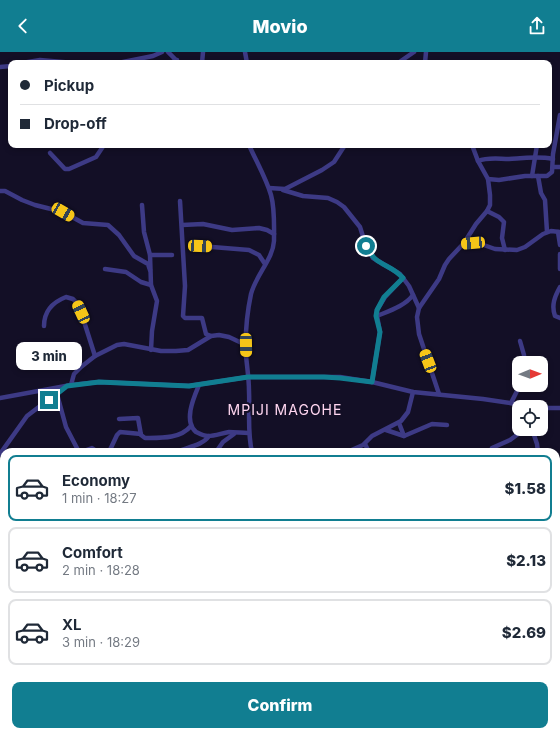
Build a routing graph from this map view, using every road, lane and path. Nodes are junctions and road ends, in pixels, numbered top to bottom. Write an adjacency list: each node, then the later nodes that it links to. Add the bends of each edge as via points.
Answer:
1 (162, 52): 4 (street)
2 (168, 52): 5 (street)
3 (414, 52): 6 (street)
4 (133, 60)
5 (177, 60)
6 (402, 60)
7 (560, 115): 15 (street)
8 (102, 148): 13 (street, via 96,157 69,169 65,169)
9 (251, 148): 22 (street)
10 (343, 148): 23 (street, via 329,166)
11 (473, 148): 16 (street)
12 (536, 148): 14 (street)
13 (50, 153)
14 (535, 157): 15 (street); 16 (street, via 485,158); 19 (street)
15 (553, 159): 17 (street)
16 (478, 161): 21 (street)
17 (553, 167): 18 (street); 20 (street, via 550,174)
18 (560, 167)
19 (532, 176): 20 (street); 21 (street, via 505,180)
20 (538, 176): 29 (street, via 545,203)
21 (488, 179): 27 (street, via 491,201)
22 (269, 188): 23 (street); 31 (street)
23 (283, 190): 43 (street, via 303,196 328,198 344,207 356,221 373,258)
24 (0, 191): 42 (street, via 35,205 63,212 83,223 108,225 134,256 148,264)
25 (180, 201): 28 (street)
26 (142, 205): 37 (street, via 144,232)
27 (487, 211): 32 (street); 35 (street, via 504,222 502,238)
28 (182, 225): 31 (street, via 203,224 232,230 259,228); 51 (street, via 185,286 183,316 202,318 206,334)
29 (547, 232): 30 (street); 35 (street, via 522,249)
30 (559, 232): 33 (street)
31 (274, 234): 39 (street, via 272,250)
32 (464, 243): 35 (street, via 478,243); 47 (street, via 449,259 433,289)
33 (560, 245)
34 (200, 246): 39 (street, via 250,250 259,255)
35 (505, 250)
36 (560, 254): 41 (street)
37 (150, 255): 38 (street); 42 (street)
38 (172, 255)
39 (265, 264): 53 (street, via 251,295)
40 (105, 269): 44 (street, via 126,272)
41 (560, 269)
42 (150, 270): 44 (street)
43 (403, 278): 46 (street); 48 (street, via 380,303)
44 (151, 285): 54 (street, via 157,301)
45 (560, 288): 49 (street, via 553,304 555,316)
46 (413, 295): 47 (street); 48 (street, via 407,302)
47 (419, 308): 64 (street, via 419,334)
48 (376, 316): 58 (street, via 380,332)
49 (560, 318)
50 (44, 326): 55 (street, via 44,319 50,307 60,299 70,297 83,313)
51 (211, 336): 53 (street, via 229,337); 54 (street, via 188,350)
52 (520, 341): 56 (street)
53 (246, 345): 57 (street)
54 (151, 350): 55 (street, via 116,345)
55 (96, 356): 60 (street, via 76,372)
56 (524, 356)
57 (248, 377): 58 (street, via 332,377); 59 (street); 75 (street)
58 (372, 382): 61 (street)
59 (199, 384): 60 (street, via 189,386 99,382); 72 (street, via 193,402)
60 (69, 386): 63 (street); 65 (street)
61 (413, 392): 64 (street); 70 (street, via 408,412)
62 (516, 392): 66 (street)
63 (57, 394): 82 (street, via 27,416); 83 (street, via 66,427)
64 (439, 394): 66 (street)
65 (0, 398)
66 (511, 403)
67 (548, 408): 68 (street)
68 (560, 408)
69 (119, 419): 76 (street, via 138,418)
70 (399, 423): 73 (street); 78 (street)
71 (447, 425): 78 (street, via 432,424)
72 (191, 426): 76 (street, via 184,433 171,437 145,438); 77 (street, via 199,434)
73 (386, 430): 78 (street); 81 (street, via 372,436)
74 (239, 432): 75 (street); 77 (street); 86 (street, via 227,438)
75 (248, 433): 87 (street)
76 (141, 434): 84 (street, via 119,432)
77 (209, 436): 85 (street, via 202,443)
78 (404, 436)
79 (515, 436): 90 (street)
80 (534, 436): 91 (street)
81 (365, 444): 88 (street); 89 (street)
82 (4, 448)
83 (78, 448)
84 (111, 448)
85 (186, 448)
86 (219, 448)
87 (251, 448)
88 (356, 448)
89 (366, 448)
90 (492, 448)
91 (538, 448)

